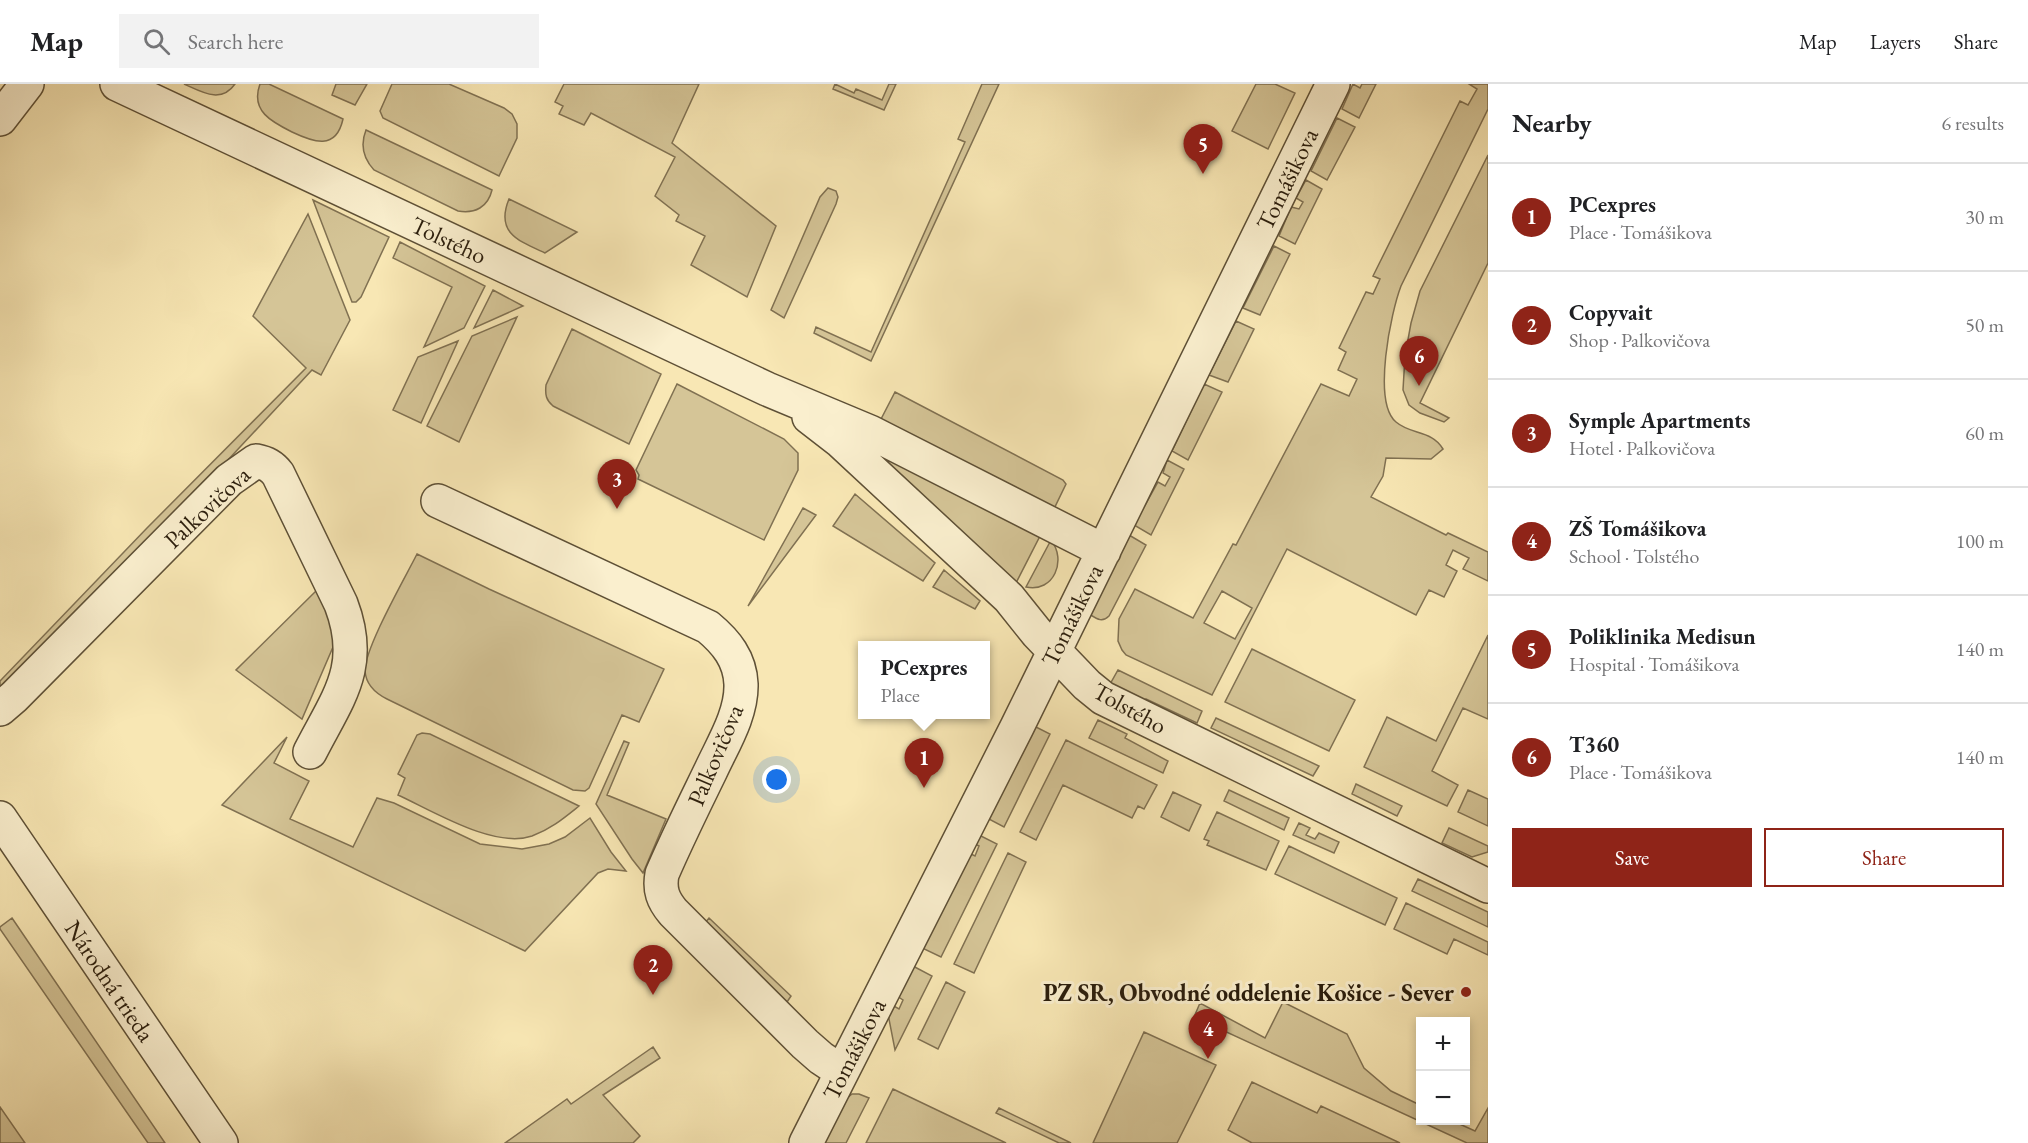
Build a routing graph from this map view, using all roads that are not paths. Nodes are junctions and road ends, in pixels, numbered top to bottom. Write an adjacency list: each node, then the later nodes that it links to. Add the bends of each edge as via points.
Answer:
1 (27, 84): 4 (street)
2 (117, 84): 5 (street, Tolstého)
3 (1333, 84): 7 (street, Tomášikova)
4 (0, 118)
5 (781, 395): 7 (street, Tolstého, via 870,432); 8 (street, Tolstého, via 840,441 1009,598)
6 (438, 501): 13 (street, Palkovičova, via 708,627 723,639 738,669 739,706 662,874 662,894 673,912 805,1044)
7 (1104, 551): 8 (street, Tomášikova)
8 (1054, 651): 12 (street, Tolstého, via 1103,698); 13 (street, Tomášikova)
9 (0, 709): 10 (street, Palkovičova, via 229,480 256,461 273,467 278,474 349,625 351,647 345,684)
10 (310, 752)
11 (0, 818): 14 (street, Národná trieda)
12 (1488, 886)
13 (842, 1072): 15 (street, Tomášikova)
14 (221, 1143)
15 (806, 1143)

